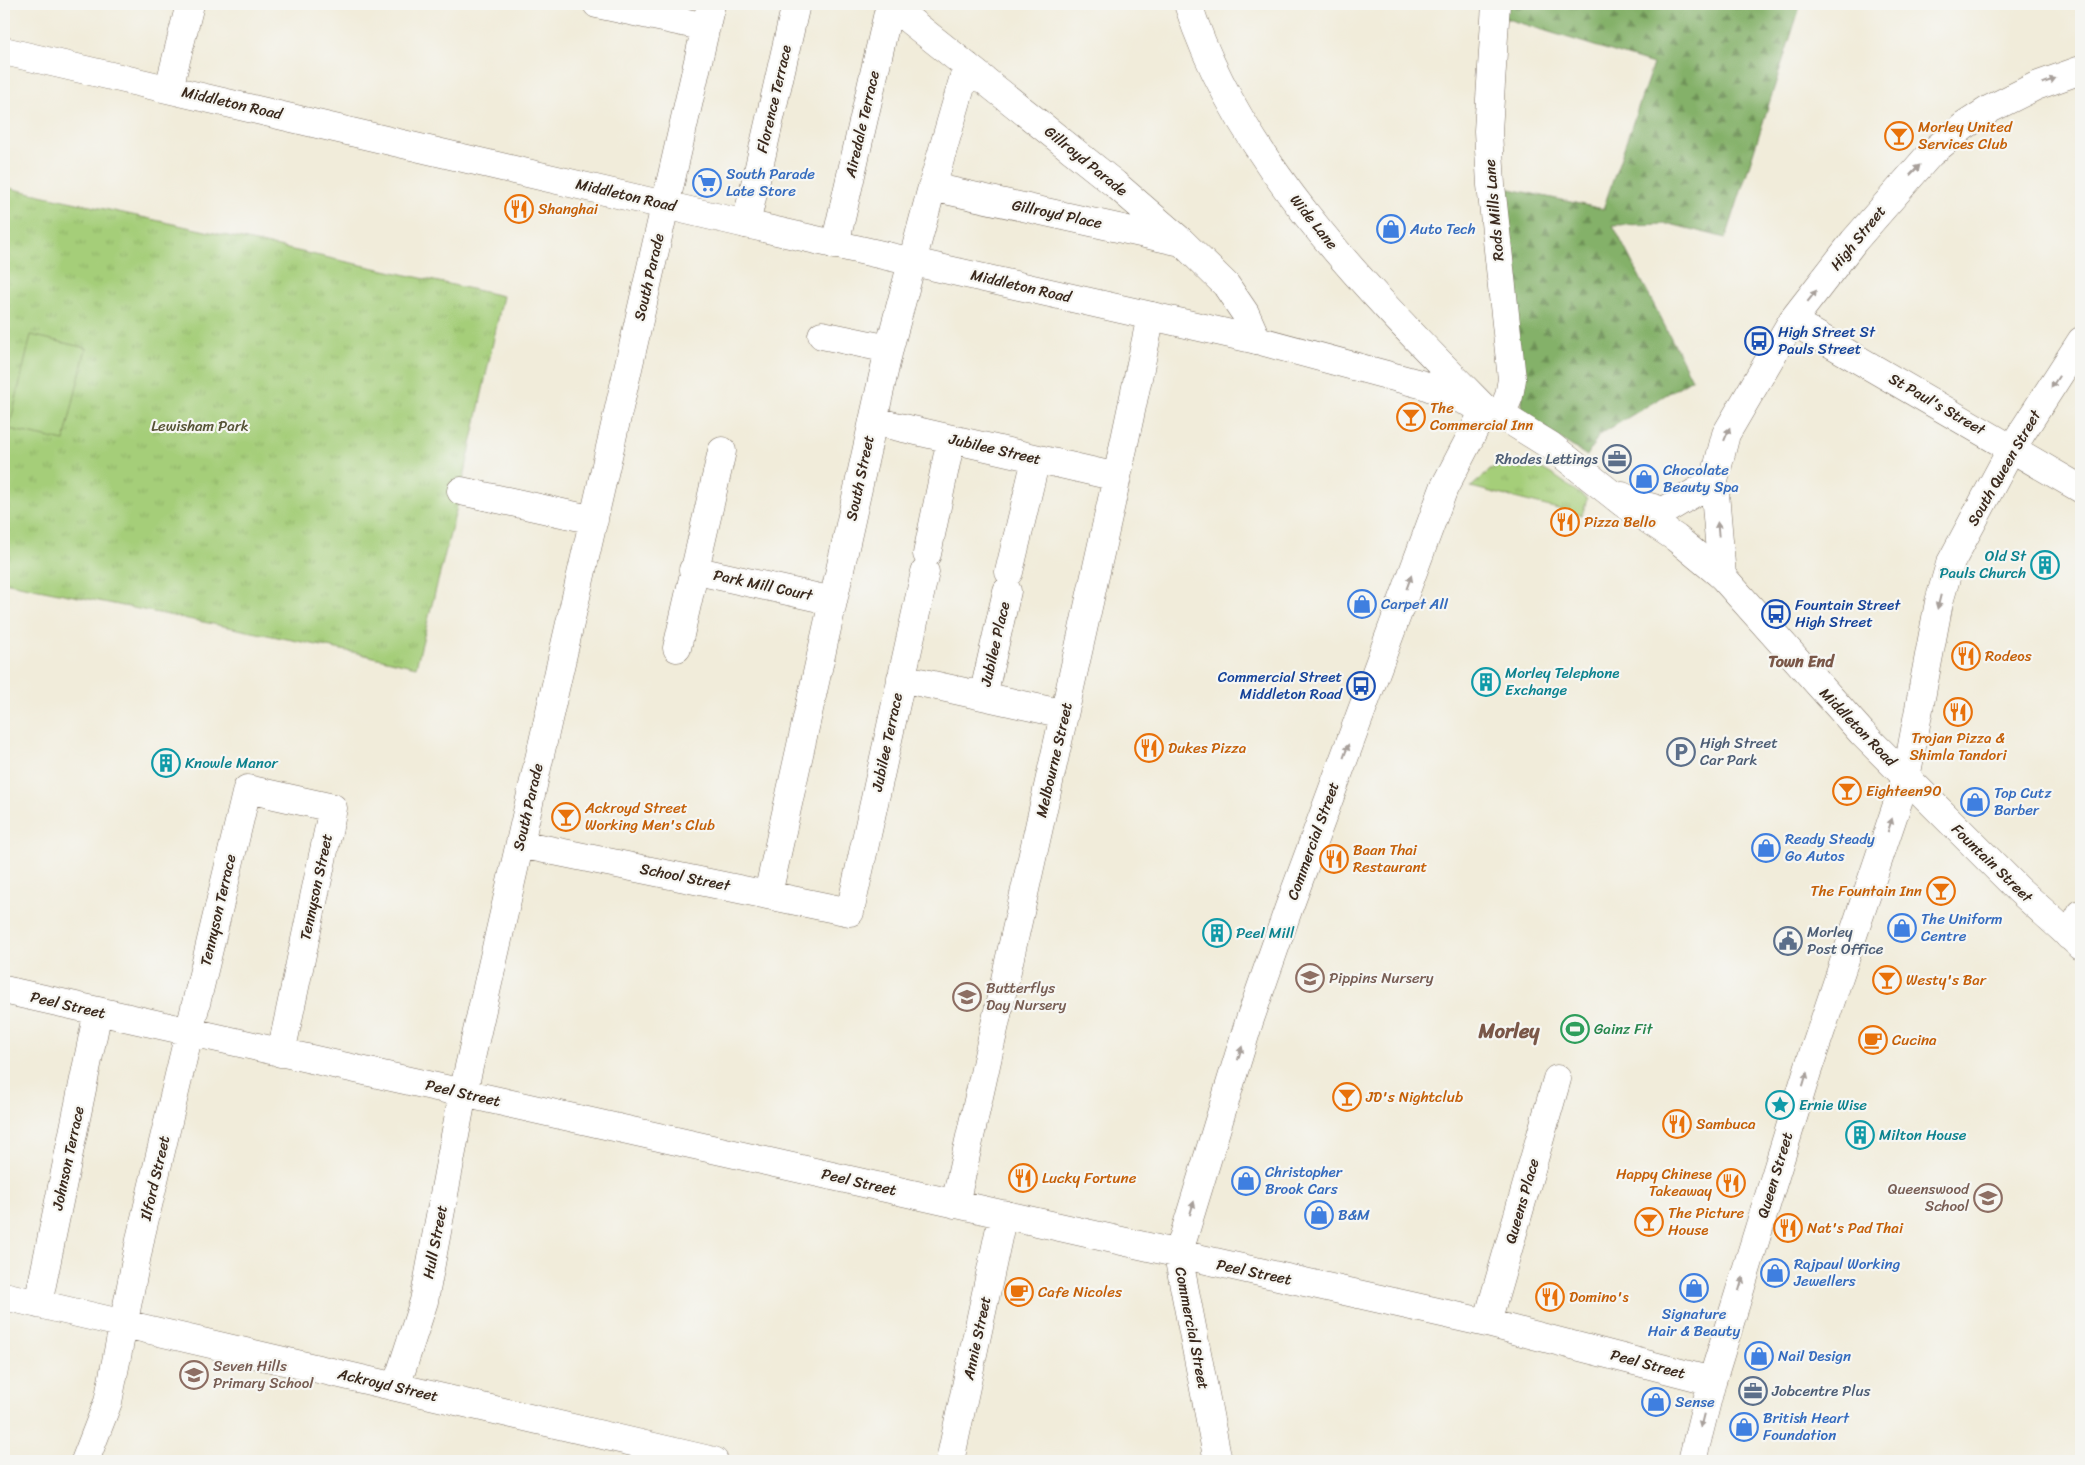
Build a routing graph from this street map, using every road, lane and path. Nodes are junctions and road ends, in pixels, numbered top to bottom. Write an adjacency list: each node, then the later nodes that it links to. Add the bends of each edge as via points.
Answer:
1 (190, 4): 11 (street)
2 (597, 4): 7 (street)
3 (796, 4): 14 (street, Florence Terrace)
4 (890, 4): 9 (street, Gillroyd Parade); 16 (street, Airedale Terrace)
5 (1188, 4): 24 (street, Wide Lane, via 1219,82 1243,125 1284,184 1394,316)
6 (1496, 4): 24 (street, Rods Mills Lane, via 1488,131 1512,379 1509,396)
7 (708, 15): 13 (street, South Parade)
8 (4, 51): 11 (street, Middleton Road)
9 (967, 66): 12 (street, South Street); 15 (street, Gillroyd Parade, via 1115,184)
10 (2081, 70): 19 (street, High Street, one-way to 10, via 1854,241 1930,154 1990,109 2018,94)
11 (170, 88): 13 (street, Middleton Road)
12 (932, 187): 15 (street, Gillroyd Place); 17 (street, South Street)
13 (666, 204): 14 (street, Middleton Road); 35 (street, South Parade)
14 (746, 224): 16 (street, Middleton Road)
15 (1181, 242): 21 (street, Gillroyd Parade, via 1226,285 1245,313)
16 (835, 245): 17 (street, Middleton Road)
17 (912, 261): 18 (street, Middleton Road); 23 (street, South Street)
18 (1151, 316): 21 (street, Middleton Road); 30 (street, Melbourne Street)
19 (1792, 321): 27 (street, St Paul's Street); 31 (street, High Street, one-way to 19, via 1726,434)
20 (822, 335): 23 (street)
21 (1257, 340): 24 (street, Middleton Road, via 1424,384)
22 (2081, 341): 27 (street, South Queen Street, one-way to 27)
23 (889, 349): 25 (street, South Street)
24 (1493, 412): 33 (street, Middleton Road, via 1551,446); 57 (street, Commercial Street, one-way to 24, via 1249,1022 1444,488)
25 (872, 422): 26 (street, Jubilee Street); 38 (street, South Street)
26 (951, 439): 29 (street, Jubilee Street); 40 (street, Jubilee Terrace)
27 (2012, 448): 32 (street, St Paul's Street); 43 (street, South Queen Street, one-way to 43, via 1950,564 1939,602)
28 (722, 451): 36 (street, Park Mill Court)
29 (1036, 458): 30 (street, Jubilee Street); 41 (street, Jubilee Place)
30 (1117, 477): 42 (street, Melbourne Street)
31 (1714, 481): 33 (street, via 1664,511); 37 (street, High Street, one-way to 31)
32 (2081, 489)
33 (1607, 490): 37 (street, Middleton Road, via 1676,538)
34 (461, 491): 35 (street)
35 (594, 520): 45 (street, South Parade)
36 (693, 570): 38 (street, Park Mill Court); 39 (street, Park Mill Court)
37 (1722, 576): 43 (street, Middleton Road, via 1820,688)
38 (833, 600): 46 (street, South Street)
39 (677, 648)
40 (901, 678): 41 (street); 47 (street, Jubilee Terrace)
41 (983, 696): 42 (street)
42 (1064, 714): 55 (street, Melbourne Street)
43 (1906, 778): 48 (street, Fountain Street, via 2019,890); 62 (street, Queen Street, one-way to 43, via 1808,1069)
44 (247, 789): 51 (street, Tennyson Terrace); 52 (street, Tennyson Street, via 333,808)
45 (520, 844): 46 (street, School Street); 54 (street, South Parade)
46 (768, 894): 47 (street, School Street)
47 (850, 912)
48 (2077, 932)
49 (11, 998): 50 (street, Peel Street)
50 (98, 1011): 51 (street, Peel Street); 59 (street, Johnson Terrace)
51 (189, 1032): 52 (street, Peel Street); 61 (street, Ilford Street, via 141,1235)
52 (281, 1053): 54 (street, Peel Street)
53 (1557, 1079): 60 (street, Queens Place)
54 (463, 1093): 55 (street, Peel Street); 63 (street, Hull Street, via 424,1301)
55 (954, 1204): 56 (street, Peel Street)
56 (1003, 1214): 57 (street, Peel Street); 66 (street, Annie Street)
57 (1178, 1255): 60 (street, Peel Street); 67 (street, Commercial Street)
58 (4, 1296): 59 (street, Ackroyd Street)
59 (38, 1304): 61 (street, Ackroyd Street)
60 (1487, 1323): 62 (street, Peel Street)
61 (124, 1324): 63 (street, Ackroyd Street); 64 (street, Ilford Street, via 108,1402)
62 (1712, 1381): 68 (street, Queen Street, one-way to 68)
63 (396, 1387): 65 (street, Ackroyd Street)
64 (84, 1461)
65 (714, 1461)
66 (950, 1461)
67 (1218, 1461)
68 (1692, 1461)

